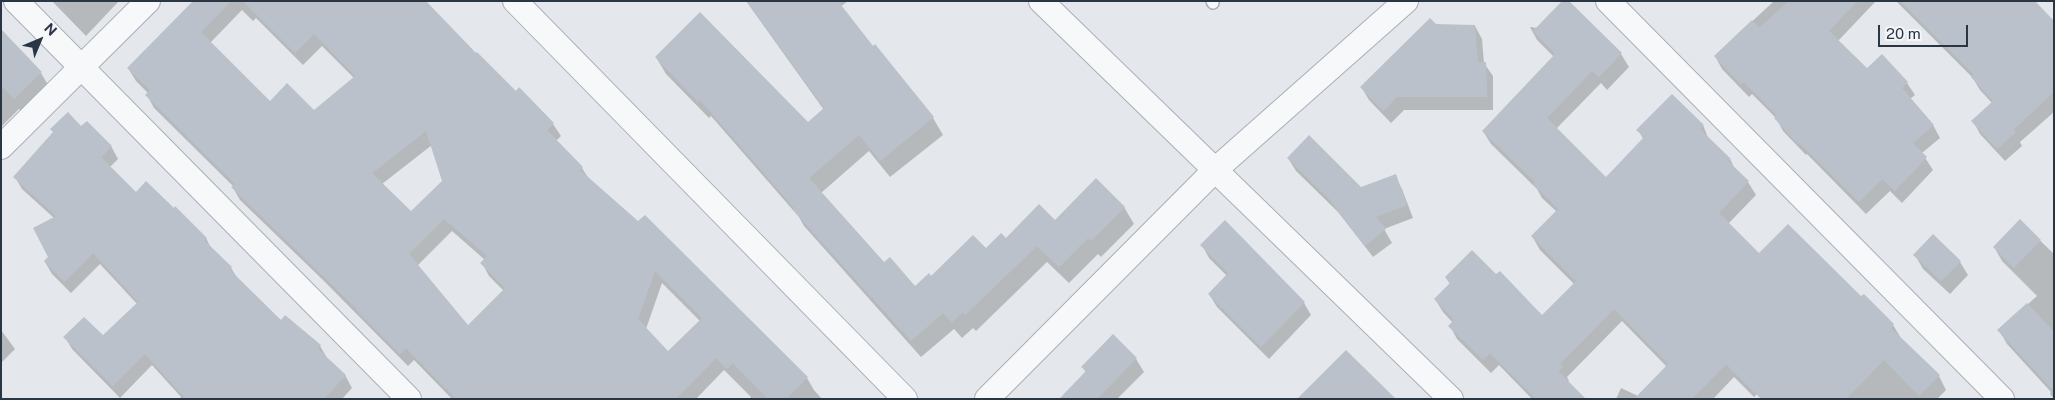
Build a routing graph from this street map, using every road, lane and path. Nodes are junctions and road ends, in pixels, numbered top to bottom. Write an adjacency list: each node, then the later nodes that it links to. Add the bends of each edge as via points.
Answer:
1 (16, 1): 7 (street)
2 (148, 1): 7 (street)
3 (515, 1): 11 (street)
4 (1041, 1): 9 (street)
5 (1406, 1): 9 (street)
6 (1608, 1): 14 (street)
7 (80, 68): 8 (street); 10 (street)
8 (1, 146)
9 (1216, 170): 12 (street); 13 (street)
10 (408, 399)
11 (905, 399)
12 (987, 399)
13 (1451, 399)
14 (2002, 399)

